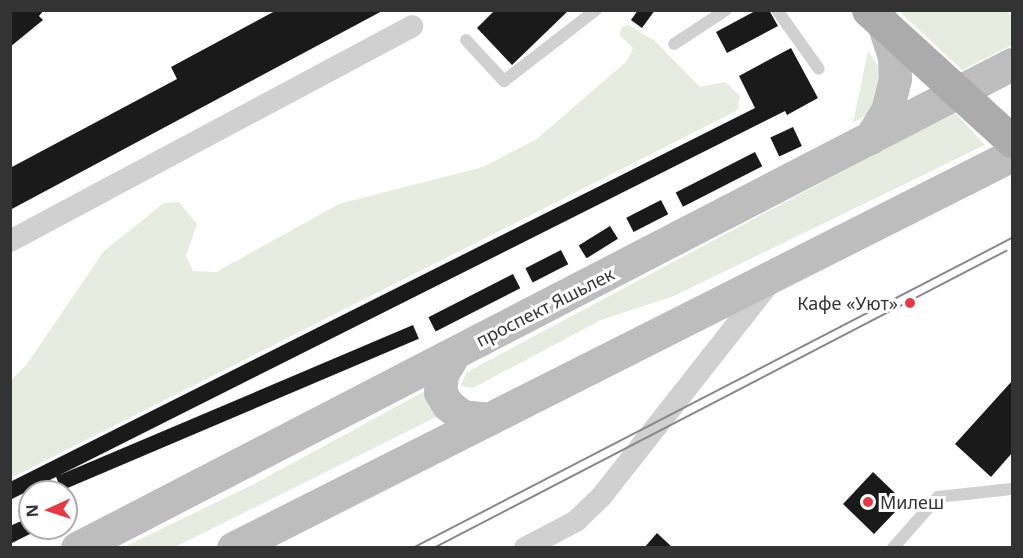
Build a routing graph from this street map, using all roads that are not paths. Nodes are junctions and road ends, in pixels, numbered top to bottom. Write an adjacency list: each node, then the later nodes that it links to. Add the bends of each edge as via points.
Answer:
1 (596, 10): 6 (lane, via 504,81)
2 (726, 10): 7 (lane)
3 (777, 10): 9 (lane)
4 (876, 17): 10 (main road); 11 (main road, via 894,57 896,78 887,111)
5 (412, 26): 14 (street)
6 (466, 40)
7 (674, 44)
8 (1012, 64): 10 (main road, проспект Яшьлек)
9 (819, 69)
10 (972, 103): 11 (main road, проспект Яшьлек); 12 (main road)
11 (870, 138): 16 (main road, проспект Яшьлек)
12 (1012, 141)
13 (1012, 154): 15 (main road)
14 (10, 241)
15 (784, 267): 17 (main road); 21 (street, via 601,497 576,521)
16 (454, 354): 17 (main road, via 442,374 440,392 462,416); 19 (main road, проспект Яшьлек)
17 (489, 419): 20 (main road)
18 (1012, 489): 22 (lane, via 938,497)
19 (77, 548)
20 (233, 548)
21 (525, 548)
22 (893, 548)

